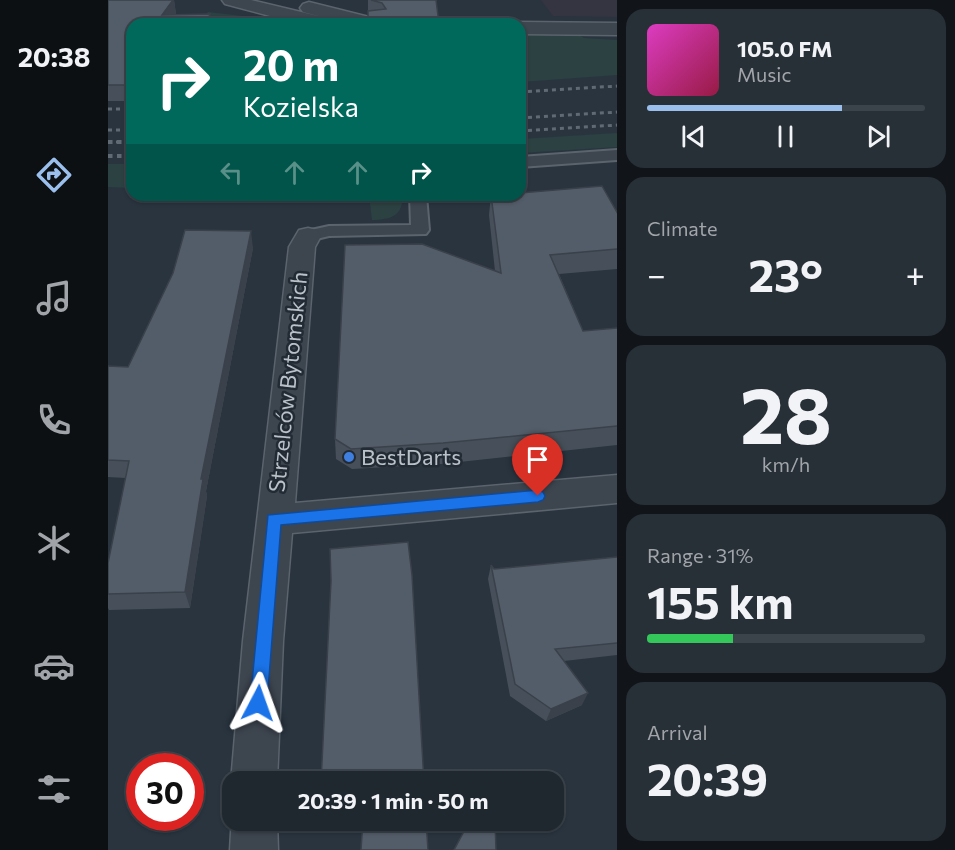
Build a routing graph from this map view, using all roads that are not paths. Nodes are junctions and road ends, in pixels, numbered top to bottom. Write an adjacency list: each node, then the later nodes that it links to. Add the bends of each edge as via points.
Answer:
1 (231, 0): 3 (street)
2 (285, 0): 4 (street)
3 (302, 18)
4 (349, 18)
5 (526, 28): 6 (street)
6 (617, 29)
7 (617, 155): 8 (lane)
8 (526, 162)
9 (418, 201): 10 (lane, via 420,230 329,231)
10 (309, 236): 12 (street, Strzelców Bytomskich, via 302,247)
11 (617, 489): 12 (street)
12 (273, 520): 13 (street, Strzelców Bytomskich)
13 (255, 771)
14 (254, 831): 15 (street)
15 (255, 850)

